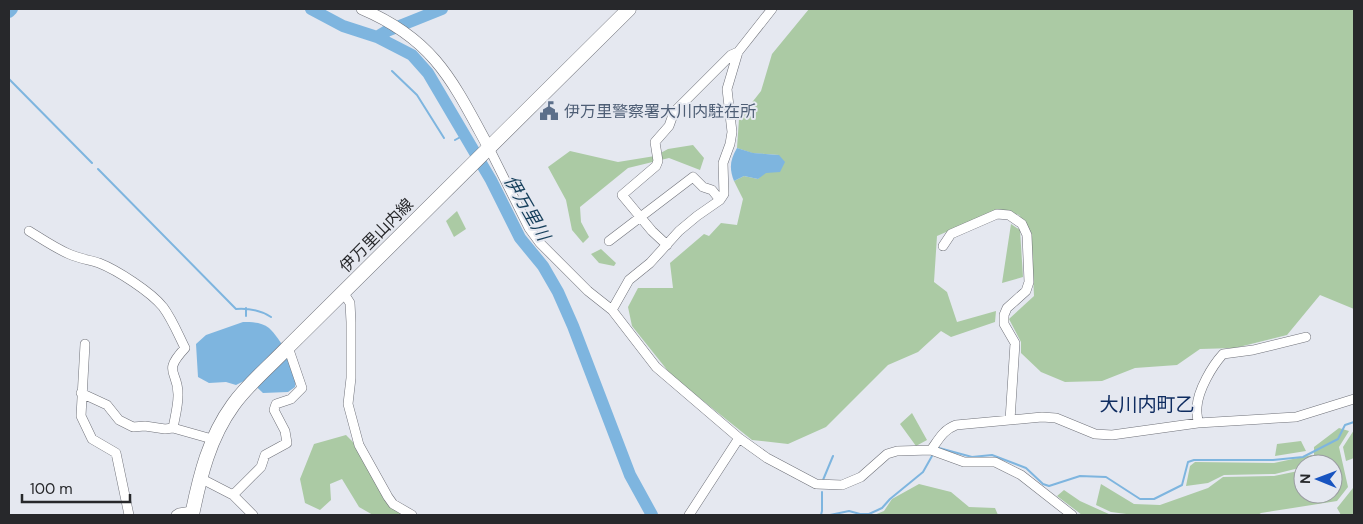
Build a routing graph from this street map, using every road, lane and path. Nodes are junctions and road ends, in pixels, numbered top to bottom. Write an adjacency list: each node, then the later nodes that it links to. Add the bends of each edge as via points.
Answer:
1 (362, 9): 5 (street, via 380,16 414,38 435,59 453,82)
2 (629, 9): 5 (main road, 伊万里山内線)
3 (772, 9): 4 (street)
4 (738, 52): 6 (street, via 727,90 732,132 723,163 724,194); 7 (street, via 731,55 674,112 670,126 655,142 656,166 622,195)
5 (488, 149): 12 (main road, 伊万里山内線); 13 (street, via 540,243)
6 (720, 200): 7 (street, via 693,177); 10 (street, via 679,231)
7 (641, 217): 9 (street); 10 (street)
8 (29, 231): 21 (street, via 71,255 112,269 162,306 185,348 172,366 178,394)
9 (609, 241)
10 (667, 245): 13 (street, via 629,280)
11 (943, 246): 19 (street, via 951,234 997,214 1009,215 1022,224 1026,235 1029,282 1026,291 1007,308 1004,316 1004,324 1015,343)
12 (343, 292): 16 (main road, 伊万里山内線); 31 (street, via 350,303 351,322 348,404 359,445 393,504)
13 (612, 310): 22 (street, via 656,367)
14 (1306, 338): 20 (street, via 1223,354 1214,363 1198,398)
15 (85, 344): 17 (street)
16 (288, 347): 23 (main road, 伊万里山内線, via 234,404); 26 (street, via 302,388 290,399 276,404 274,410 285,431 287,443 264,455 261,467)
17 (81, 393): 21 (street, via 107,405 119,420 133,427); 28 (street, via 81,416 92,439 116,453)
18 (1354, 399): 20 (street, via 1296,417)
19 (1010, 420): 20 (street, via 1056,418 1105,436); 24 (street, via 956,425 942,433)
20 (1198, 423)
21 (173, 428): 23 (street)
22 (739, 438): 24 (street, via 767,458 825,486 842,485 861,477 887,454); 32 (street)
23 (212, 439): 25 (main road, 伊万里山内線)
24 (931, 450): 33 (street, via 964,462 994,462 1021,475)
25 (200, 478): 26 (street); 27 (main road, 伊万里山内線)
26 (233, 495): 30 (street)
27 (192, 513): 29 (street)
28 (129, 515)
29 (176, 515)
30 (253, 515)
31 (412, 515)
32 (689, 515)
33 (1072, 515)

